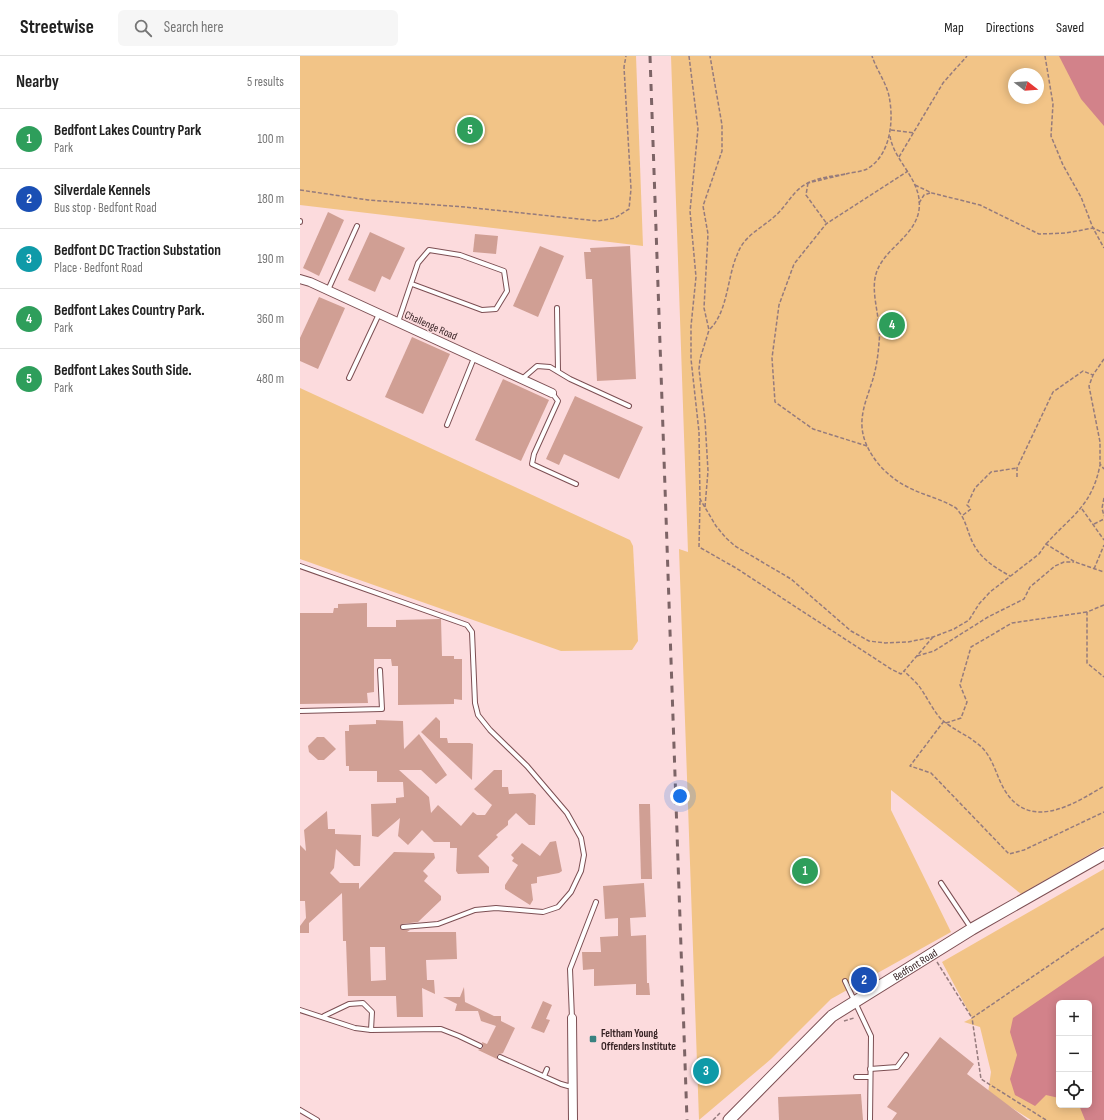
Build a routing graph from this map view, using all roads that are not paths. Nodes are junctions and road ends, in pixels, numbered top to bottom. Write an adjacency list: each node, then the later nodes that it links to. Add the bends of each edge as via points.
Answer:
1 (357, 226): 4 (lane)
2 (300, 279): 4 (street, Challenge Road)
3 (412, 284): 3 (lane, via 418,263 429,250 460,255 504,272 507,291 496,309 482,310); 7 (lane)
4 (328, 290): 6 (street, Challenge Road)
5 (557, 308): 9 (lane)
6 (378, 314): 7 (street, Challenge Road); 10 (lane)
7 (398, 322): 8 (street, Challenge Road)
8 (474, 357): 11 (street, Challenge Road); 14 (lane)
9 (558, 371): 11 (lane, via 550,366 537,366); 13 (lane)
10 (349, 378)
11 (522, 379): 12 (street, Challenge Road)
12 (552, 393): 15 (lane, via 558,401 532,464)
13 (629, 406)
14 (447, 425)
15 (576, 484)
16 (300, 566): 22 (lane, via 467,625 472,632 474,703 478,715 567,813 581,838 584,855 581,871 571,892 558,906 543,912 496,908 475,910 438,924)
17 (380, 670): 18 (lane, via 382,708)
18 (300, 711)
19 (1104, 854): 23 (street, Bedfont Road)
20 (941, 883): 23 (lane)
21 (596, 902): 28 (lane, via 570,969)
22 (403, 927)
23 (972, 929): 25 (street, Bedfont Road)
24 (845, 981): 25 (lane)
25 (854, 1001): 34 (lane, via 871,1036); 42 (street, Bedfont Road, via 832,1016)
26 (300, 1010): 27 (lane)
27 (324, 1016): 29 (lane, via 355,1028); 29 (lane, via 349,1004 363,1003 372,1012)
28 (572, 1018): 38 (street)
29 (371, 1030): 30 (lane, via 441,1029)
30 (480, 1046)
31 (906, 1055): 34 (lane, via 897,1067)
32 (500, 1057): 35 (lane)
33 (547, 1069): 35 (lane)
34 (870, 1069): 37 (lane)
35 (544, 1076): 38 (lane, via 568,1086)
36 (856, 1077): 37 (lane)
37 (870, 1077): 43 (lane)
38 (573, 1085): 41 (street)
39 (300, 1110): 40 (lane)
40 (316, 1120)
41 (573, 1120)
42 (729, 1120)
43 (870, 1120)

